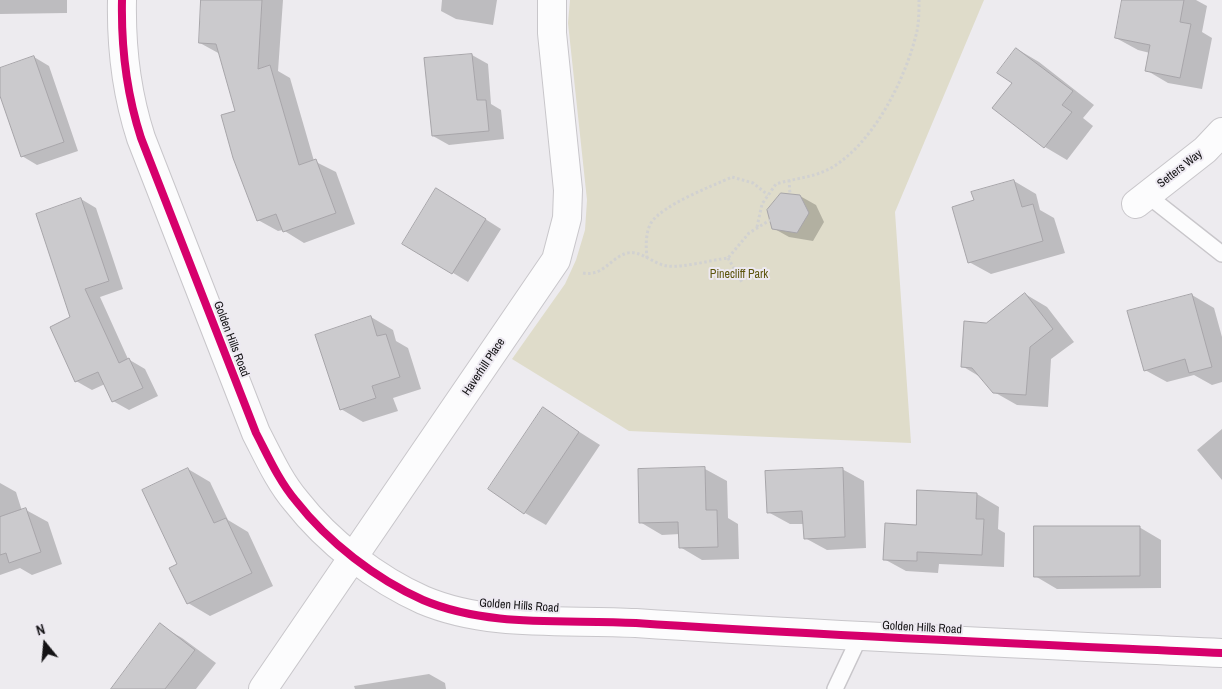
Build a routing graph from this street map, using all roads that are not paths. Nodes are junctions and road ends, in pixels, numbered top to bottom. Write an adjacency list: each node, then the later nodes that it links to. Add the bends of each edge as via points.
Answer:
1 (122, 0): 6 (street, Golden Hills Road, via 124,71 131,106 256,433 295,500 321,530)
2 (552, 0): 6 (street, Haverhill Place, via 552,33 568,190 567,218 556,260)
3 (1222, 132): 4 (street, Setters Way, via 1205,150)
4 (1141, 199): 5 (lane)
5 (1222, 254)
6 (355, 557): 7 (street, Golden Hills Road, via 393,584 424,600 459,612 509,619); 9 (street, Haverhill Place)
7 (860, 636): 8 (street, Golden Hills Road); 10 (lane)
8 (1222, 653)
9 (263, 689)
10 (835, 689)

